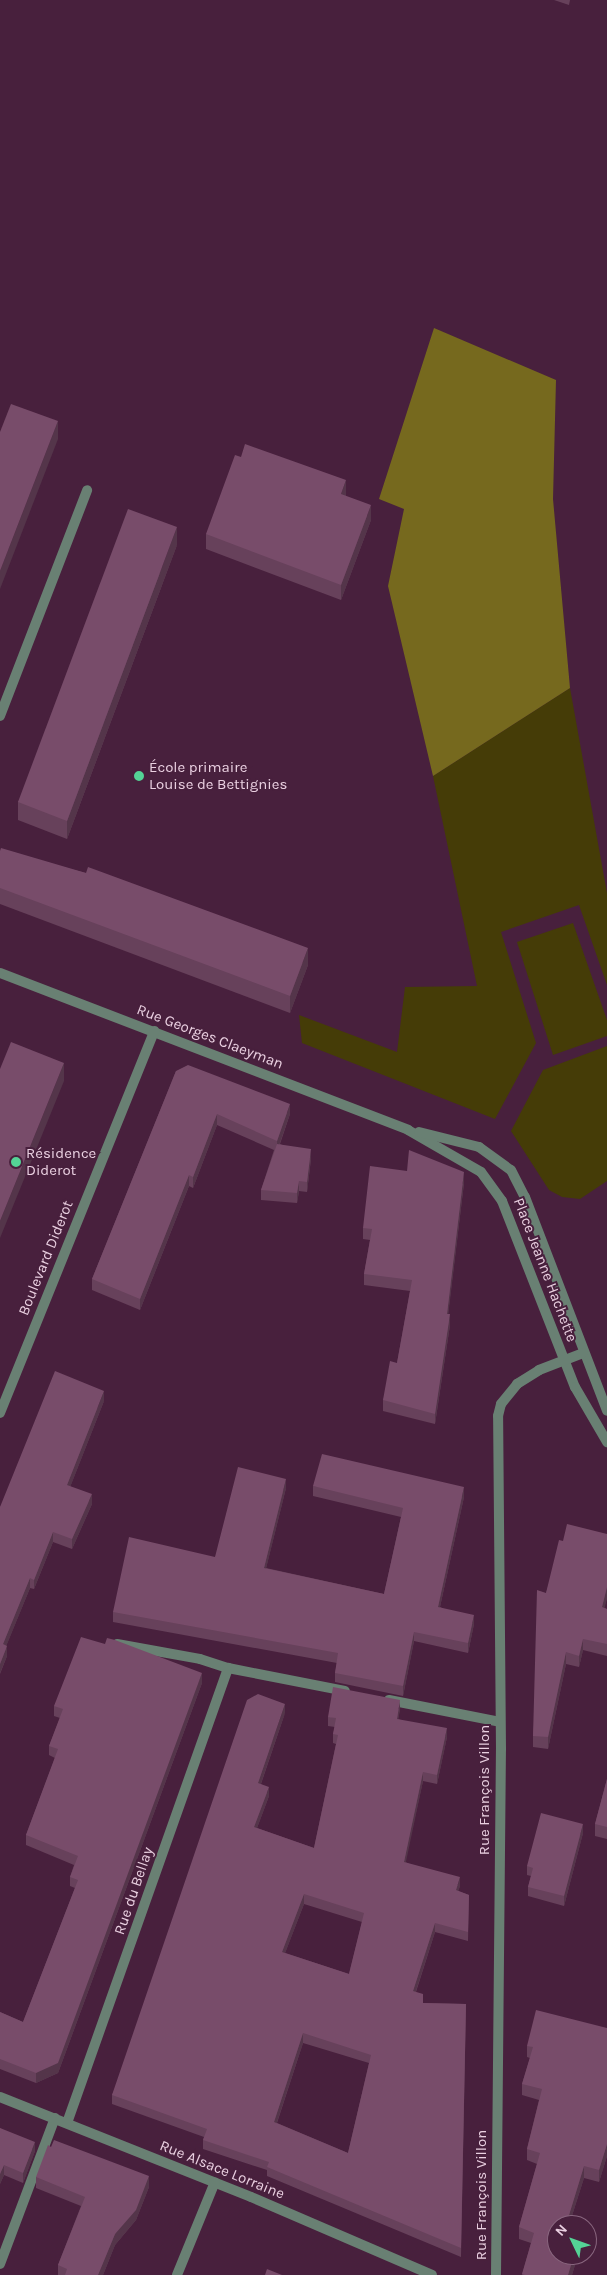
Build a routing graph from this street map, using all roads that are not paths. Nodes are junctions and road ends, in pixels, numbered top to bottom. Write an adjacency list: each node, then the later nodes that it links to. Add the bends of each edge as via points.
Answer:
1 (87, 490): 2 (street)
2 (0, 716)
3 (0, 973): 4 (street, Rue Georges Claeyman)
4 (154, 1031): 5 (street, Rue Georges Claeyman); 9 (street, Boulevard Diderot)
5 (408, 1130): 6 (street, Place Jeanne Hachette, via 479,1147 511,1170 525,1197); 7 (street, Place Jeanne Hachette, via 470,1163 497,1191)
6 (583, 1353): 7 (street, Rue François Villon); 8 (street, Place Jeanne Hachette)
7 (564, 1360): 10 (street, Place Jeanne Hachette, via 583,1403); 15 (street, Rue François Villon, via 517,1384 501,1404 498,1416)
8 (607, 1411)
9 (0, 1413)
10 (607, 1442)
11 (109, 1642): 12 (street, via 200,1659)
12 (228, 1668): 13 (street); 18 (street, Rue du Bellay)
13 (354, 1693)
14 (374, 1697): 15 (street)
15 (500, 1722): 23 (street, Rue François Villon)
16 (0, 2097): 17 (street, Rue Alsace Lorraine)
17 (55, 2118): 18 (street, Rue Alsace Lorraine); 20 (street)
18 (68, 2123): 19 (street, Rue Alsace Lorraine)
19 (215, 2182): 21 (street); 22 (street, Rue Alsace Lorraine)
20 (0, 2264)
21 (177, 2275)
22 (432, 2275)
23 (496, 2275)

